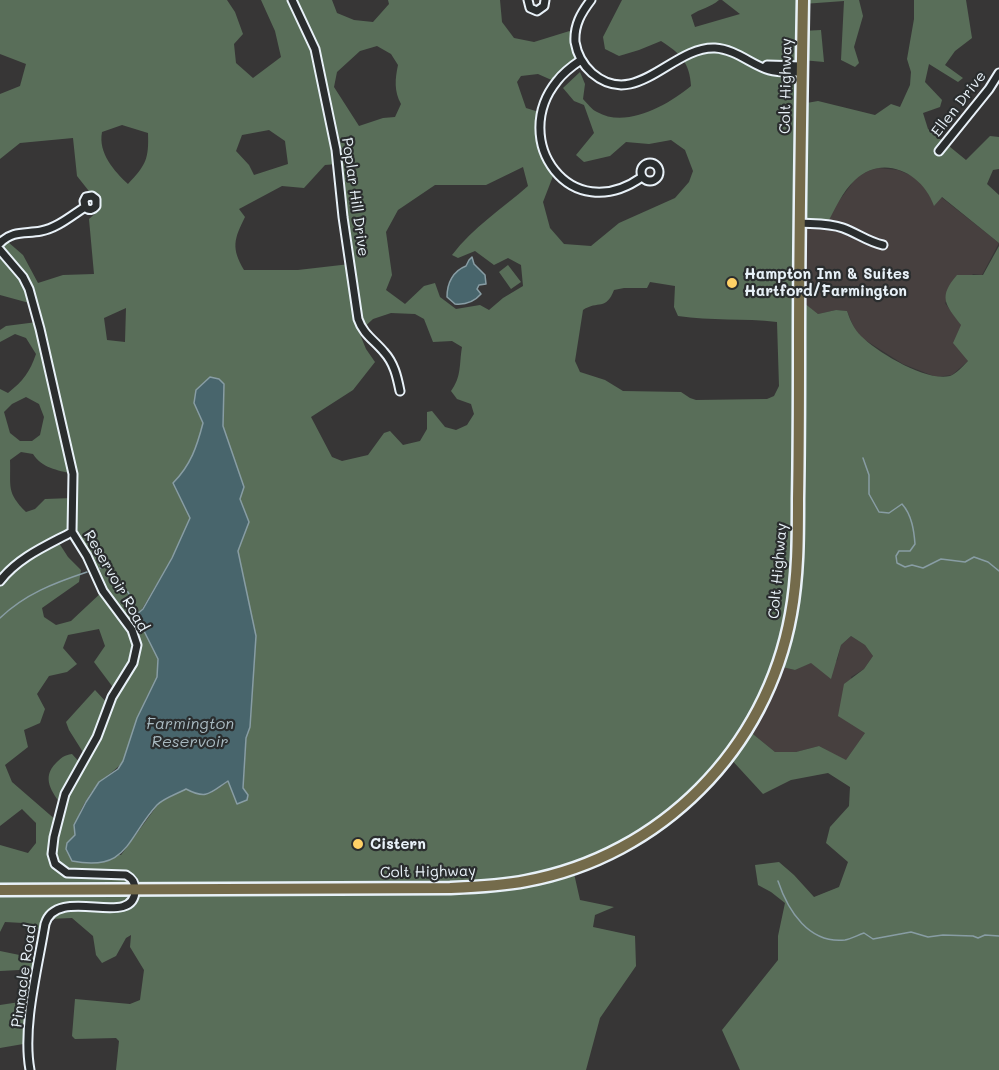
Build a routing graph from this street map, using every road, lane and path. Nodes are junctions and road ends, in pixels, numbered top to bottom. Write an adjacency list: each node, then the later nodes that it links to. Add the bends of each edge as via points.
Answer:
1 (292, 0): 16 (street, Poplar Hill Drive, via 315,49 335,145 358,319 363,331 393,364)
2 (528, 0): 3 (street, via 530,8 537,11)
3 (545, 0)
4 (591, 0): 6 (street, via 576,29)
5 (803, 0): 7 (highway, Colt Highway)
6 (581, 60): 7 (street, via 597,77 618,84 641,81 691,53 709,48 726,50 765,67); 10 (street, via 556,82 543,110 542,142 549,162 563,179 592,193 614,192)
7 (802, 69): 12 (highway, Colt Highway)
8 (999, 73): 9 (street, Ellen Drive)
9 (939, 151)
10 (642, 177)
11 (85, 207): 13 (street, via 57,225 42,231 15,233)
12 (799, 224): 14 (street, via 841,227); 19 (highway, Colt Highway, via 798,524 791,615 778,666 764,699 738,744 705,785 666,820 621,848 573,869 524,881 450,888)
13 (0, 243)
14 (883, 245)
15 (0, 250): 17 (street, Reservoir Road, via 23,277 40,329 73,474)
16 (400, 391)
17 (72, 532): 18 (street, via 24,558); 19 (street, Reservoir Road, via 103,591 135,634 137,649 97,737 65,794 52,854 62,871 124,874)
18 (0, 581)
19 (135, 889): 20 (highway, Colt Highway); 21 (street, Pinnacle Road, via 127,906 63,907 49,914 30,1018)
20 (0, 890)
21 (30, 1070)

